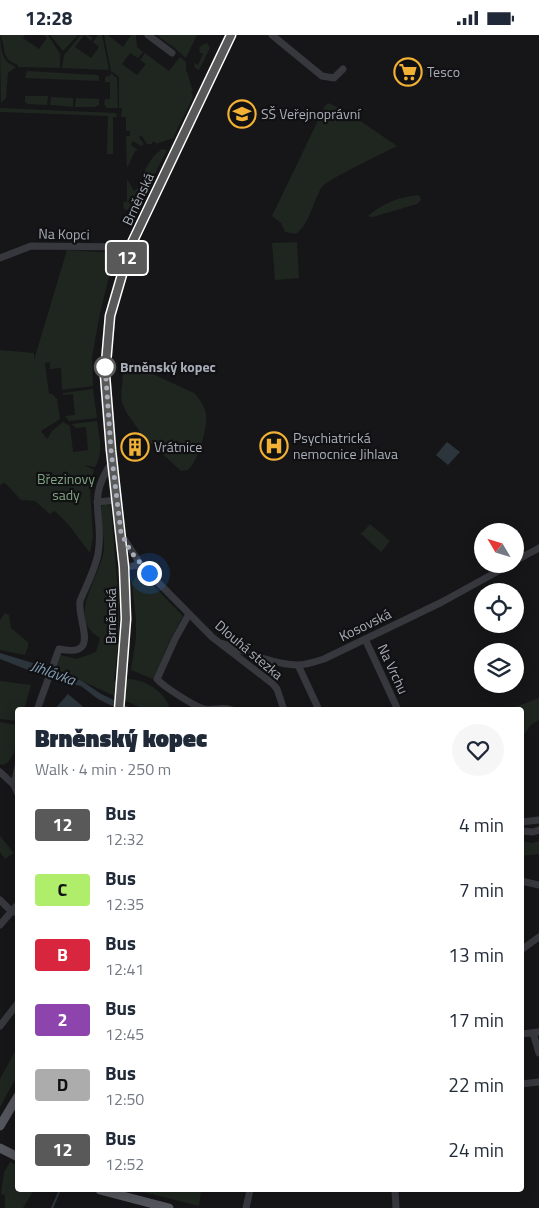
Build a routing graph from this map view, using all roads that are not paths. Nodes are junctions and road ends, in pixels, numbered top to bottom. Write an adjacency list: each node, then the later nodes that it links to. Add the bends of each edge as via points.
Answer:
1 (148, 35): 4 (street)
2 (230, 35): 6 (main road, Brněnská)
3 (272, 35): 5 (street, via 322,76 334,78)
4 (172, 53)
5 (343, 69)
6 (130, 247): 7 (street, Na Kopci, via 31,246); 8 (main road, Brněnská, via 110,316 105,364)
7 (0, 258)
8 (112, 462): 9 (main road, Brněnská); 10 (street, via 102,477)
9 (117, 500): 10 (street); 11 (main road, Brněnská)
10 (96, 502): 21 (street, via 98,556 79,608 86,633 84,643 77,650 59,649)
11 (121, 533): 14 (street, Brněnská); 15 (main road, Brněnská)
12 (539, 548): 13 (street)
13 (524, 556)
14 (141, 565): 15 (street); 17 (street, Brněnská)
15 (124, 567): 22 (main road, Brněnská, via 126,619)
16 (495, 573): 18 (street, Kosovská)
17 (189, 614): 19 (street, Dlouhá stezka); 23 (street, via 174,639 158,679)
18 (365, 639): 20 (street, Kosovská, via 324,659); 26 (street, Na Vrchu)
19 (221, 643): 20 (street, Kosovská, via 274,661); 24 (street, Dlouhá stezka, via 278,689)
20 (298, 665): 25 (street)
21 (38, 707)
22 (119, 707)
23 (201, 707)
24 (283, 707)
25 (318, 707)
26 (397, 707)
27 (0, 772): 29 (street)
28 (15, 780): 29 (street)
29 (14, 785)
30 (539, 820): 31 (street)
31 (524, 822)
32 (539, 830): 33 (street)
33 (524, 831)
34 (524, 882): 35 (street)
35 (539, 885)
36 (0, 900): 37 (street)
37 (14, 912): 38 (street)
38 (0, 925)
39 (539, 937): 40 (street)
40 (524, 948)
41 (15, 1006): 42 (street)
42 (3, 1016): 43 (street)
43 (0, 1026)
44 (536, 1032): 45 (street)
45 (539, 1053)
46 (539, 1082): 47 (street)
47 (524, 1084)
48 (15, 1101): 49 (main road)
49 (0, 1126)
50 (0, 1148): 51 (main road)
51 (15, 1156)
52 (108, 1192): 55 (main road)
53 (250, 1192): 56 (street)
54 (395, 1192): 57 (street)
55 (169, 1208)
56 (246, 1208)
57 (396, 1208)

